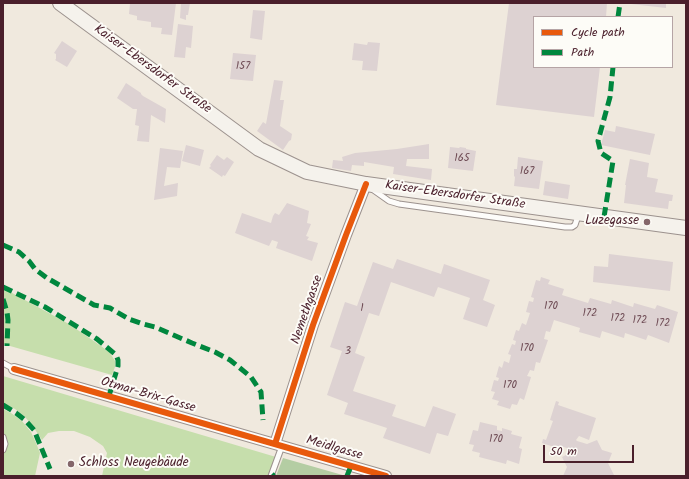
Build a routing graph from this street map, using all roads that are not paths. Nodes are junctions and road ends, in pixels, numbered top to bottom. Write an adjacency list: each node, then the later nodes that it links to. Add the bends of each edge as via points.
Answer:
1 (60, 3): 2 (main road, Kaiser-Ebersdorfer Straße, via 259,149 307,172)
2 (366, 184): 3 (main road, Kaiser-Ebersdorfer Straße); 7 (street, Nemethgasse, via 313,325)
3 (686, 228)
4 (3, 363): 5 (lane)
5 (14, 369): 7 (street, Otmar-Brix-Gasse)
6 (3, 437): 8 (lane)
7 (278, 445): 9 (lane); 10 (street, Meidlgasse)
8 (3, 450)
9 (271, 476)
10 (386, 476)

